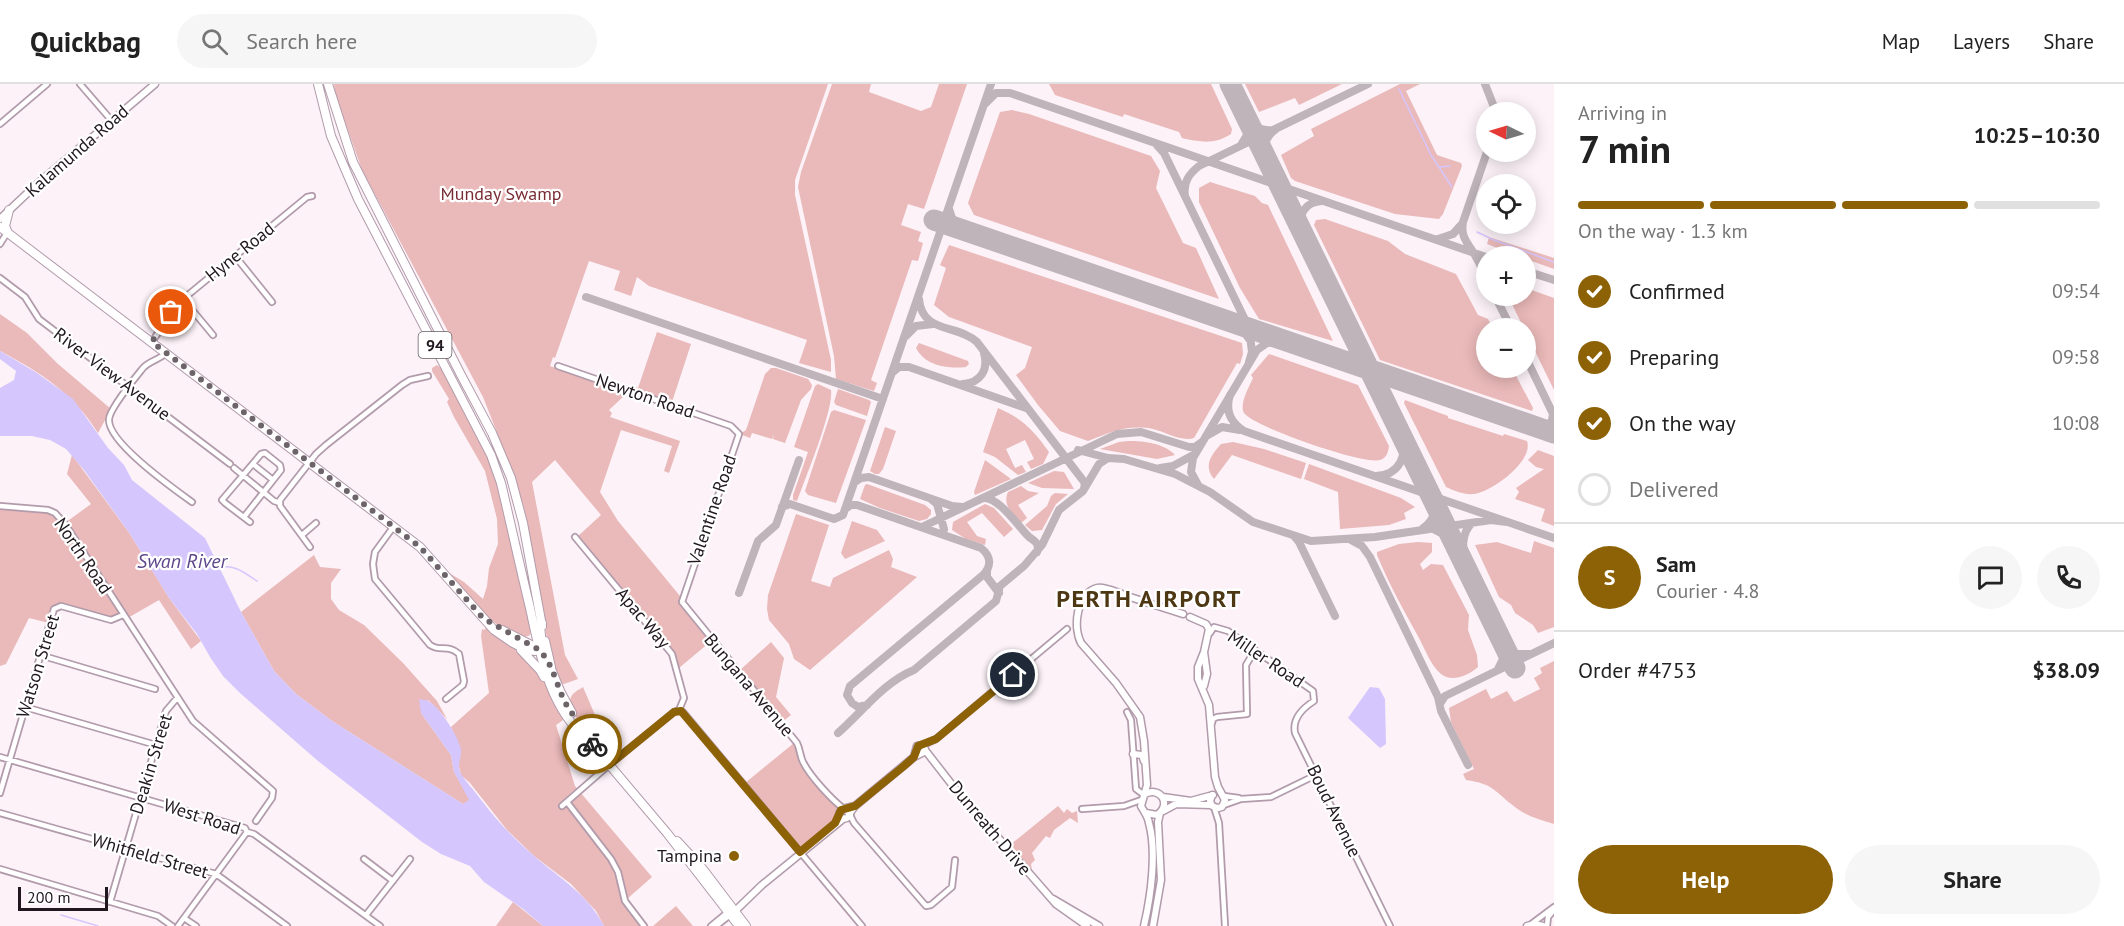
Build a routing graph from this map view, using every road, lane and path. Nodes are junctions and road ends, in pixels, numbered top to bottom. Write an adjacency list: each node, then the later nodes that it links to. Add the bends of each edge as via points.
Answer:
1 (47, 84): 7 (street)
2 (80, 84): 6 (street)
3 (155, 84): 6 (main road, Kalamunda Road)
4 (318, 84): 46 (highway, 94, via 343,168 491,455 501,483)
5 (328, 84): 44 (highway, 94, via 362,183 492,433 511,478)
6 (112, 121): 9 (main road, Kalamunda Road)
7 (0, 124)
8 (312, 196): 13 (street, Hyne Road)
9 (9, 210): 10 (main road, Kalamunda Road); 12 (highway)
10 (0, 219)
11 (0, 227): 12 (highway)
12 (3, 237): 18 (highway, via 56,268)
13 (235, 256): 15 (street, Hyne Road); 16 (street)
14 (0, 278): 22 (street, River View Avenue, via 25,297 39,319)
15 (183, 299): 17 (street); 18 (street, Hyne Road)
16 (272, 303)
17 (213, 335)
18 (152, 342): 19 (highway)
19 (166, 353): 22 (street, via 146,364); 24 (highway)
20 (558, 366): 23 (street, Newton Road)
21 (428, 376): 24 (street, via 402,385)
22 (128, 388): 26 (street, River View Avenue); 29 (street, via 110,413 109,426 116,438 152,472)
23 (731, 426): 39 (street, Valentine Road, via 739,434)
24 (310, 461): 30 (street); 35 (highway)
25 (253, 464): 26 (street); 27 (street); 27 (street, via 264,453 280,465 281,470)
26 (243, 476): 28 (street, River View Avenue); 32 (street, via 222,501)
27 (273, 480): 28 (street)
28 (263, 493): 30 (street, River View Avenue); 32 (street)
29 (192, 502)
30 (280, 503): 36 (street)
31 (0, 506): 41 (street, North Road, via 48,510 58,516)
32 (244, 517): 33 (street)
33 (250, 522)
34 (316, 523): 36 (street)
35 (394, 526): 43 (highway, via 425,551); 57 (street, via 375,552 375,579 430,645 459,654 463,685)
36 (302, 535): 38 (street)
37 (575, 537): 60 (street, Apac Way, via 671,651 684,698)
38 (310, 547)
39 (682, 598): 88 (street, Bungana Avenue, via 685,608 797,743 804,764)
40 (1183, 614): 70 (main road, via 1103,588 1094,590 1082,602 1077,616 1081,643 1137,712)
41 (123, 615): 52 (street, Watson Street, via 111,620 58,606); 56 (street, North Road)
42 (1190, 617): 62 (main road, Miller Road, via 1209,627 1203,686)
43 (483, 618): 48 (highway); 49 (highway)
44 (542, 623): 50 (highway, via 542,645); 53 (highway, 94)
45 (1067, 629): 65 (street)
46 (534, 631): 48 (highway, via 532,638); 50 (highway, 94)
47 (1210, 633): 51 (street, Miller Road, via 1214,627 1228,631)
48 (524, 641): 50 (highway)
49 (513, 643): 50 (highway, via 532,651); 55 (highway, via 540,669)
50 (538, 648): 53 (highway); 55 (highway, 94)
51 (1255, 650): 58 (street, Miller Road, via 1313,691); 62 (street, via 1246,665 1247,714 1214,718)
52 (40, 655): 54 (street); 59 (street, Watson Street)
53 (551, 667): 63 (highway, 94, via 564,701)
54 (155, 689)
55 (554, 694): 63 (highway, 94)
56 (177, 698): 64 (street, Deakin Street, via 168,708); 89 (street, North Road, via 196,726 273,791 273,798)
57 (446, 699)
58 (1314, 701): 71 (street, Boud Avenue, via 1304,708 1294,727)
59 (25, 707): 64 (street); 68 (street, Watson Street)
60 (679, 710): 69 (street); 93 (street)
61 (1127, 712): 66 (street)
62 (1212, 723): 74 (main road, Miller Road, via 1215,777)
63 (588, 740): 69 (highway, 94)
64 (156, 746): 77 (street, Deakin Street)
65 (921, 751): 88 (main road); 100 (main road, Dunreath Drive)
66 (1134, 754): 70 (main road, via 1143,756); 75 (street, via 1137,790)
67 (0, 758): 68 (street, West Road)
68 (9, 760): 72 (street, Watson Street); 77 (street, West Road)
69 (609, 765): 79 (street); 103 (highway, 94, via 666,833 702,868)
70 (1146, 771): 75 (main road)
71 (1316, 775): 78 (street, via 1271,797); 123 (street, Boud Avenue)
72 (0, 793)
73 (1212, 795): 74 (main road); 76 (main road, via 1191,801); 82 (main road)
74 (1223, 795): 78 (street); 83 (main road)
75 (1144, 797): 76 (main road, via 1155,792); 81 (street); 85 (main road)
76 (1163, 797): 86 (main road)
77 (141, 798): 91 (street, West Road, via 243,827); 92 (street, Deakin Street)
78 (1241, 799): 83 (street)
79 (567, 802): 80 (street); 112 (street, via 612,859 625,901)
80 (562, 806)
81 (1124, 806): 84 (street); 85 (street)
82 (1213, 806): 83 (main road); 86 (main road, via 1176,804); 90 (street)
83 (1223, 806): 90 (street)
84 (1082, 810)
85 (1144, 811): 86 (main road, via 1153,816); 120 (main road, via 1151,835 1152,869)
86 (1161, 812): 121 (main road, via 1161,880)
87 (0, 813): 92 (street, Whitfield Street)
88 (845, 814): 93 (main road); 96 (street, Bungana Avenue, via 926,906 951,889)
89 (256, 821)
90 (1219, 823): 122 (street)
91 (247, 832): 98 (street); 104 (street, West Road)
92 (126, 850): 98 (street, Whitfield Street); 101 (street, Deakin Street)
93 (800, 852): 103 (main road); 117 (street)
94 (364, 859): 99 (street)
95 (410, 860): 99 (street)
96 (955, 860)
97 (0, 869): 101 (street)
98 (216, 874): 105 (street); 110 (street, Whitfield Street)
99 (393, 881): 104 (street)
100 (1052, 898): 118 (main road, Dunreath Drive); 119 (main road, Dunreath Drive)
101 (110, 902): 107 (street, via 158,916)
102 (1554, 908): 106 (street); 124 (street)
103 (731, 912): 113 (street); 114 (street); 115 (highway, 94); 116 (highway, 94)
104 (366, 915): 111 (street, West Road)
105 (184, 918): 108 (street); 109 (street)
106 (1528, 925): 124 (main road)
107 (172, 926)
108 (178, 926)
109 (196, 926)
110 (287, 926)
111 (380, 926)
112 (644, 926)
113 (711, 926)
114 (716, 926)
115 (739, 926)
116 (746, 926)
117 (862, 926)
118 (1087, 926)
119 (1099, 926)
120 (1144, 926)
121 (1153, 926)
122 (1225, 926)
123 (1390, 926)
124 (1545, 926)

